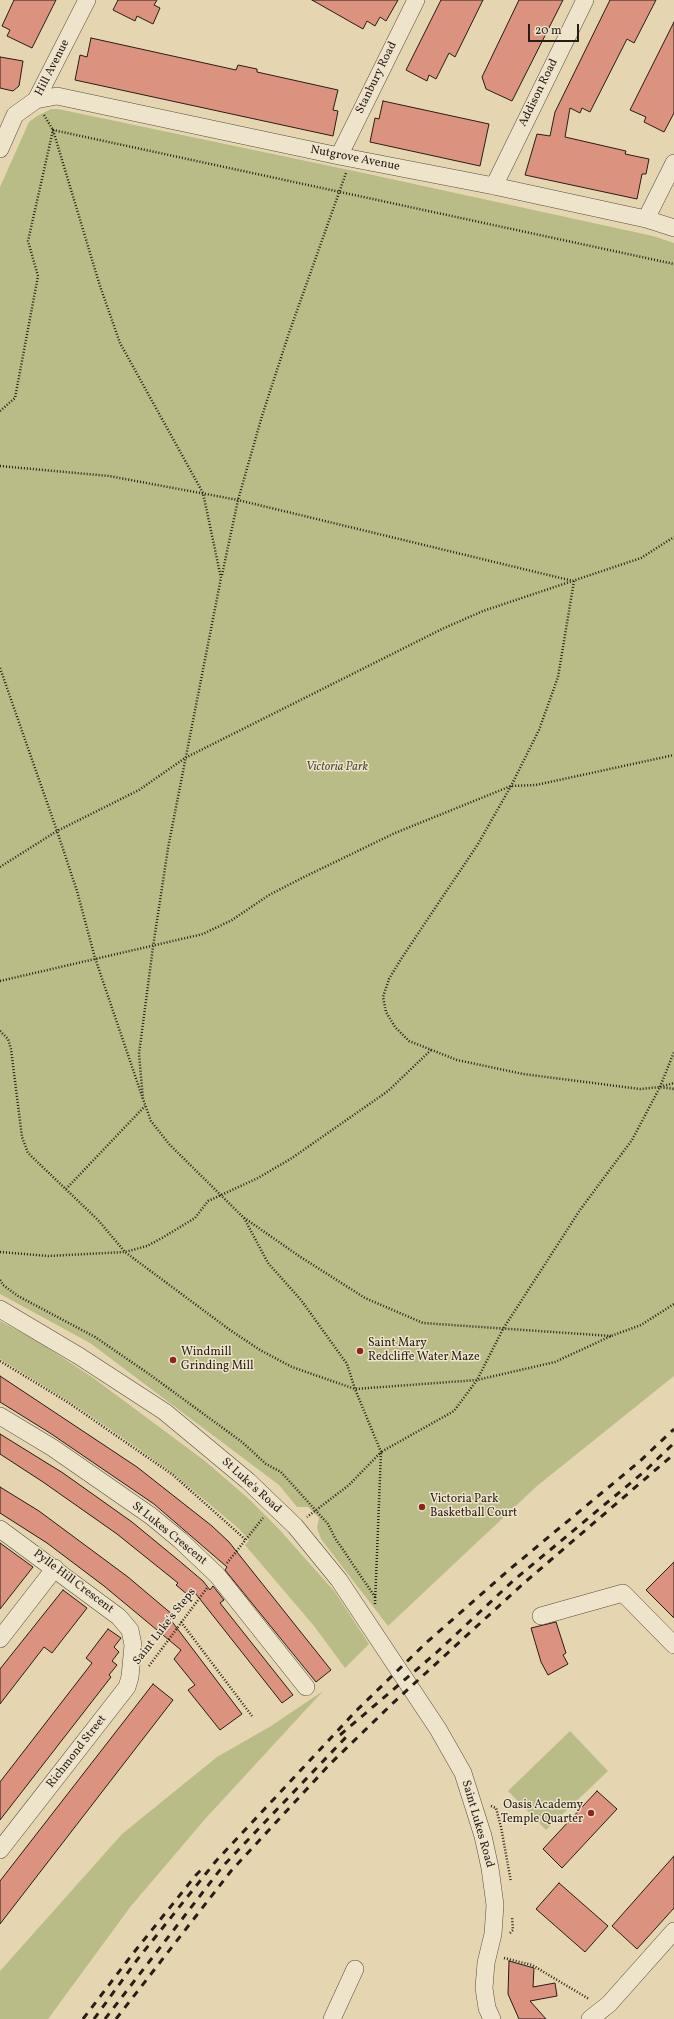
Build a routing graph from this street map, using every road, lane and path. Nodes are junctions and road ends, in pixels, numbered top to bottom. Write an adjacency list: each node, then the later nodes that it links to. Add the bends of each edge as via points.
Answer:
1 (87, 0): 4 (street, Hill Avenue)
2 (416, 0): 8 (street, Stanbury Road)
3 (585, 0): 10 (street, Addison Road)
4 (36, 100): 5 (street, Hill Avenue); 6 (path); 8 (street, Nutgrove Avenue, via 57,96)
5 (7, 113): 7 (street, Hill Avenue)
6 (53, 130): 11 (path); 15 (path, via 28,241 38,276 14,398); 17 (path, via 120,343)
7 (0, 149)
8 (343, 162): 10 (street, Nutgrove Avenue); 11 (path)
9 (674, 163): 12 (street)
10 (494, 186): 12 (street, Nutgrove Avenue)
11 (341, 192): 14 (path); 18 (path, via 289,333)
12 (646, 219): 13 (street, Nutgrove Avenue)
13 (674, 228)
14 (674, 264)
15 (0, 411)
16 (0, 466): 17 (path, via 109,476)
17 (203, 494): 18 (path); 20 (path)
18 (238, 500): 20 (path); 21 (path)
19 (674, 537): 21 (path, via 641,558)
20 (221, 578): 24 (path)
21 (574, 581): 24 (path, via 483,611 442,629); 25 (path, via 558,677 539,730)
22 (0, 668): 26 (path)
23 (674, 755): 25 (path, via 536,785)
24 (184, 758): 26 (path, via 139,790); 28 (path)
25 (511, 786): 28 (path, via 395,834 316,871 269,895 232,920 208,931); 32 (path, via 478,844 389,978 383,997 386,1012 395,1027 409,1041)
26 (57, 831): 27 (path); 29 (path)
27 (0, 867)
28 (153, 946): 29 (path); 37 (path, via 139,1054)
29 (95, 958): 30 (path); 37 (path)
30 (0, 981)
31 (0, 1031): 39 (path, via 8,1039 14,1062 25,1146)
32 (431, 1050): 35 (path, via 457,1060 523,1074 640,1089); 40 (path, via 388,1091 337,1128 292,1158)
33 (674, 1052): 35 (path)
34 (674, 1083): 35 (path)
35 (660, 1087): 36 (path); 46 (path, via 632,1140 580,1210)
36 (674, 1090)
37 (143, 1098): 38 (path)
38 (146, 1106): 39 (path); 40 (path, via 151,1121 169,1144)
39 (66, 1189): 43 (path, via 98,1220)
40 (221, 1195): 41 (path); 43 (path, via 208,1201 195,1218 162,1238 147,1246)
41 (244, 1217): 46 (path, via 365,1298 423,1323); 50 (path, via 268,1262 301,1300 347,1364)
42 (0, 1252): 43 (path, via 48,1256)
43 (124, 1252): 50 (path, via 260,1350 292,1367)
44 (674, 1304): 47 (path, via 641,1325)
45 (0, 1310): 54 (street, St Luke's Road, via 80,1356 165,1412 248,1481)
46 (503, 1329): 47 (path); 49 (path)
47 (611, 1336): 49 (path, via 555,1362)
48 (0, 1361): 56 (path, via 69,1403 173,1475)
49 (477, 1380): 50 (path); 52 (path, via 454,1411)
50 (355, 1389): 52 (path)
51 (0, 1416): 67 (street, St Lukes Crescent, via 53,1448 151,1516 180,1540 217,1576)
52 (381, 1452): 54 (path, via 349,1485); 60 (path)
53 (266, 1515): 56 (path)
54 (295, 1526): 69 (street, St Luke's Road, via 339,1580)
55 (0, 1529): 57 (street, Pylle Hill Crescent)
56 (246, 1540): 58 (path)
57 (55, 1568): 63 (street); 64 (street, Pylle Hill Crescent, via 119,1617 130,1630)
58 (222, 1568)
59 (210, 1584): 62 (path, Saint Luke's Steps)
60 (375, 1609)
61 (541, 1616): 65 (street, via 623,1593)
62 (181, 1622): 66 (path, Saint Luke's Steps, via 143,1673); 68 (path)
63 (0, 1639)
64 (133, 1645): 66 (street, Richmond Street)
65 (674, 1645)
66 (130, 1677): 70 (street, Richmond Street, via 127,1687)
67 (306, 1687)
68 (252, 1716)
69 (438, 1729): 76 (street, Saint Lukes Road, via 463,1773 483,1836 490,1868 495,1906 484,1988)
70 (0, 1850)
71 (674, 1931): 74 (street)
72 (501, 1957): 74 (path, via 532,1964)
73 (355, 1970): 75 (street)
74 (603, 2008): 77 (street)
75 (332, 2019)
76 (492, 2019)
77 (590, 2019)

